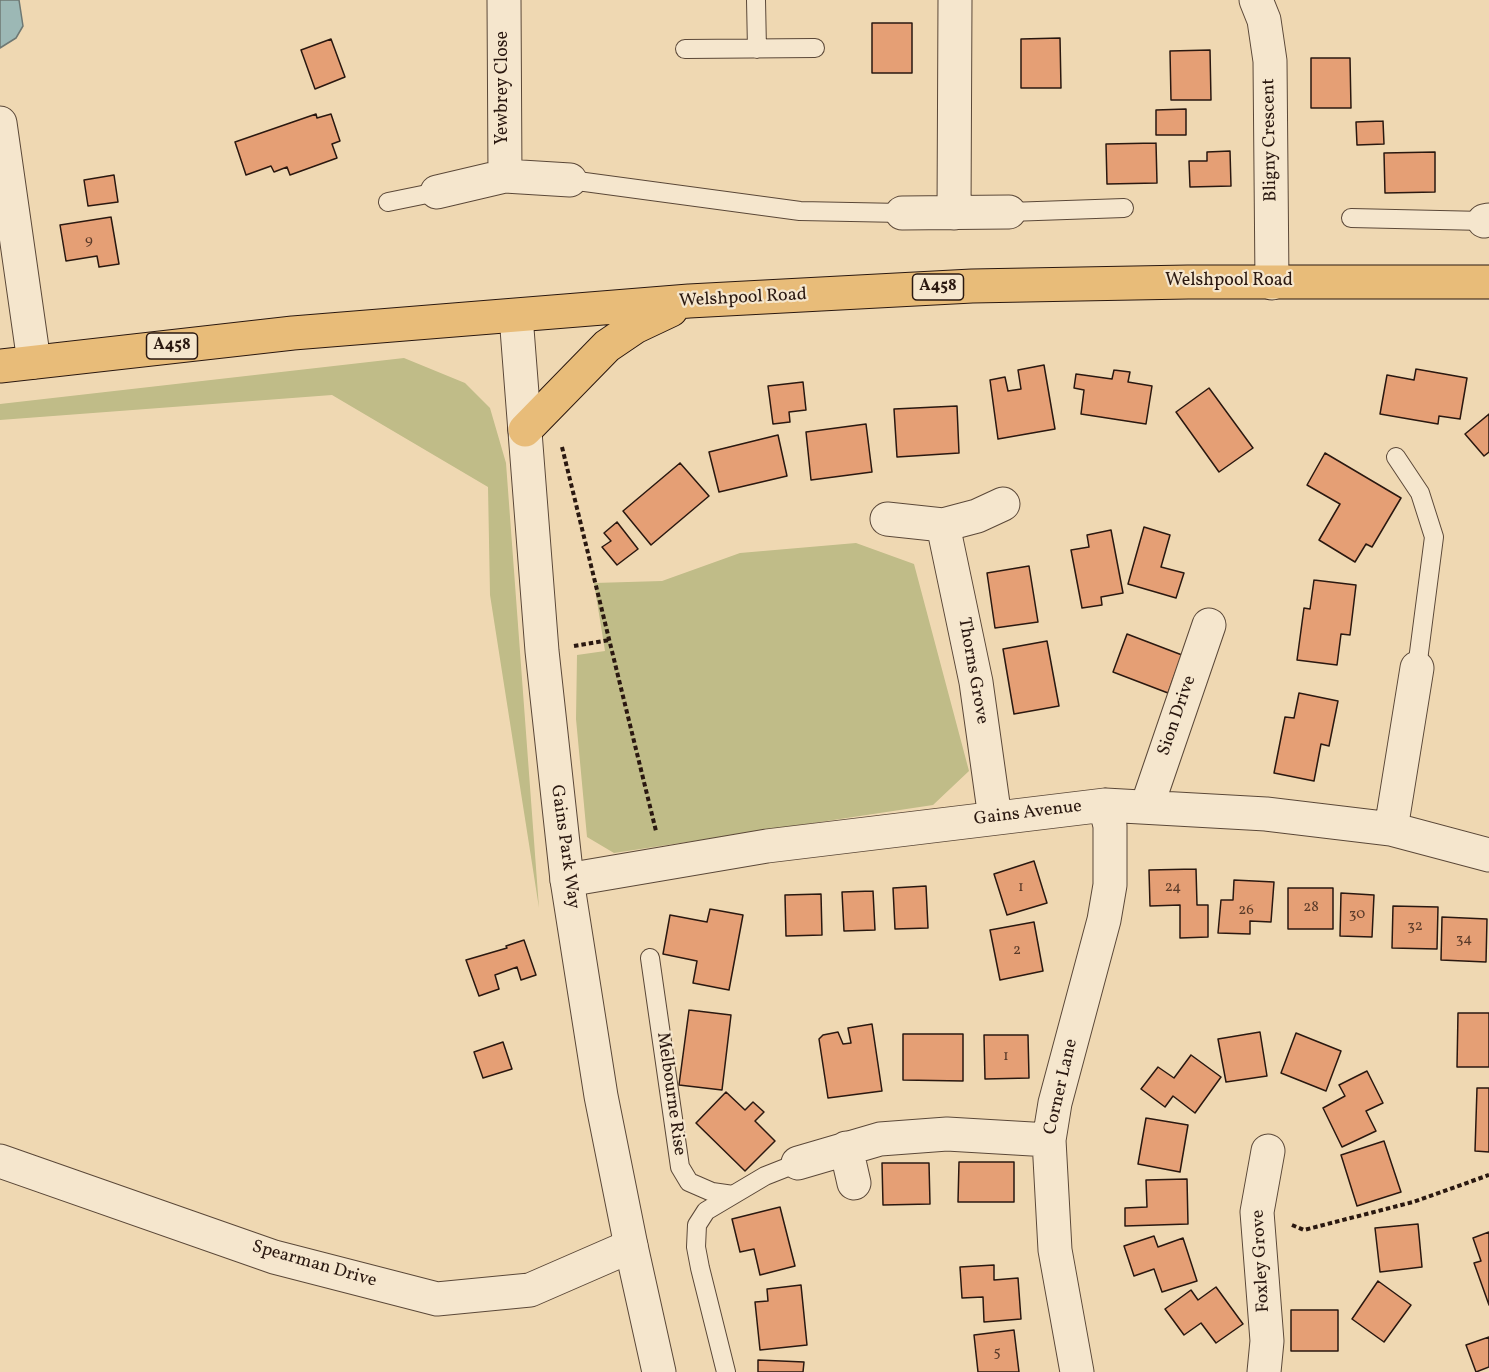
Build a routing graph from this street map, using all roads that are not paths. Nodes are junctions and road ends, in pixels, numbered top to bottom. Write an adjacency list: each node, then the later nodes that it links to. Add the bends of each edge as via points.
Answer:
1 (504, 0): 9 (street, Yewbrey Close)
2 (756, 0): 7 (lane)
3 (956, 0): 16 (street)
4 (1256, 0): 20 (street, Bligny Crescent, via 1264,20 1270,61)
5 (815, 48): 7 (lane)
6 (685, 49): 7 (lane)
7 (757, 49)
8 (0, 123): 23 (street)
9 (505, 176): 10 (street); 11 (street)
10 (570, 180): 15 (lane, via 800,211)
11 (437, 192): 12 (lane)
12 (388, 202)
13 (1124, 208): 14 (lane)
14 (1009, 212): 16 (street)
15 (902, 213): 16 (street)
16 (954, 213)
17 (1351, 218): 18 (lane)
18 (1486, 220)
19 (1489, 282): 20 (main road, Welshpool Road / A458)
20 (1272, 283): 21 (main road, Welshpool Road / A458, via 972,285)
21 (689, 301): 22 (main road, Welshpool Road / A458); 25 (main road, via 635,327 607,346)
22 (516, 316): 23 (main road, Welshpool Road / A458, via 293,333); 25 (street, Gains Park Way)
23 (34, 362): 24 (main road, Welshpool Road / A458)
24 (0, 366)
25 (525, 430): 37 (street, Gains Park Way, via 543,669)
26 (1396, 457): 31 (lane, via 1420,493 1434,537)
27 (1003, 504): 29 (street)
28 (887, 519): 29 (street)
29 (943, 525): 34 (street, Thorns Grove, via 976,682)
30 (1209, 625): 33 (street, Sion Drive)
31 (1417, 668): 35 (street)
32 (1105, 805): 33 (street, Gains Avenue); 34 (street, Gains Avenue); 39 (street, Corner Lane, via 1110,826 1110,873 1104,920 1055,1103)
33 (1147, 806): 35 (street, Gains Avenue, via 1266,814)
34 (995, 818): 37 (street, Gains Avenue, via 663,862)
35 (1391, 829): 36 (street, Gains Avenue)
36 (1489, 855)
37 (567, 880): 46 (street, Gains Park Way)
38 (650, 958): 45 (lane, Melbourne Rise, via 680,1167 689,1182 712,1192)
39 (1049, 1140): 40 (street, via 947,1134 880,1139); 49 (street, Corner Lane, via 1056,1250)
40 (846, 1148): 43 (street); 44 (street)
41 (1268, 1151): 50 (street, Foxley Grove, via 1257,1212 1267,1341)
42 (0, 1161): 46 (street, Spearman Drive, via 274,1257 437,1299 530,1290)
43 (798, 1163): 45 (lane)
44 (854, 1183)
45 (733, 1195): 48 (lane, via 706,1211 696,1225 698,1257)
46 (631, 1246): 47 (street, Gains Park Way)
47 (659, 1372)
48 (726, 1372)
49 (1077, 1372)
50 (1264, 1372)

